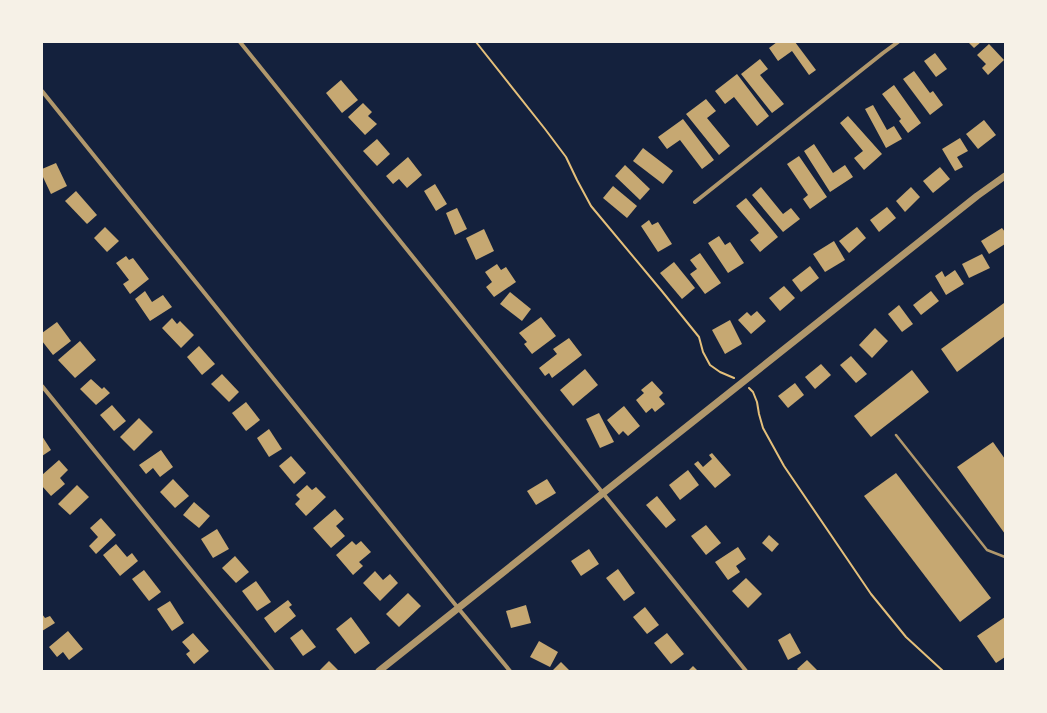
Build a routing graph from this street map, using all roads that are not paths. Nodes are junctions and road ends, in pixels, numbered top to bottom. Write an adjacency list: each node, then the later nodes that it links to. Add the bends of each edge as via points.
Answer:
1 (240, 42): 8 (street)
2 (898, 42): 5 (street)
3 (42, 91): 10 (street)
4 (1005, 176): 8 (street)
5 (694, 202)
6 (42, 386): 11 (street)
7 (896, 435): 9 (lane, via 987,550)
8 (603, 493): 10 (street); 14 (street)
9 (1005, 557)
10 (458, 608): 12 (street); 13 (street)
11 (273, 671)
12 (379, 671)
13 (510, 671)
14 (746, 671)

